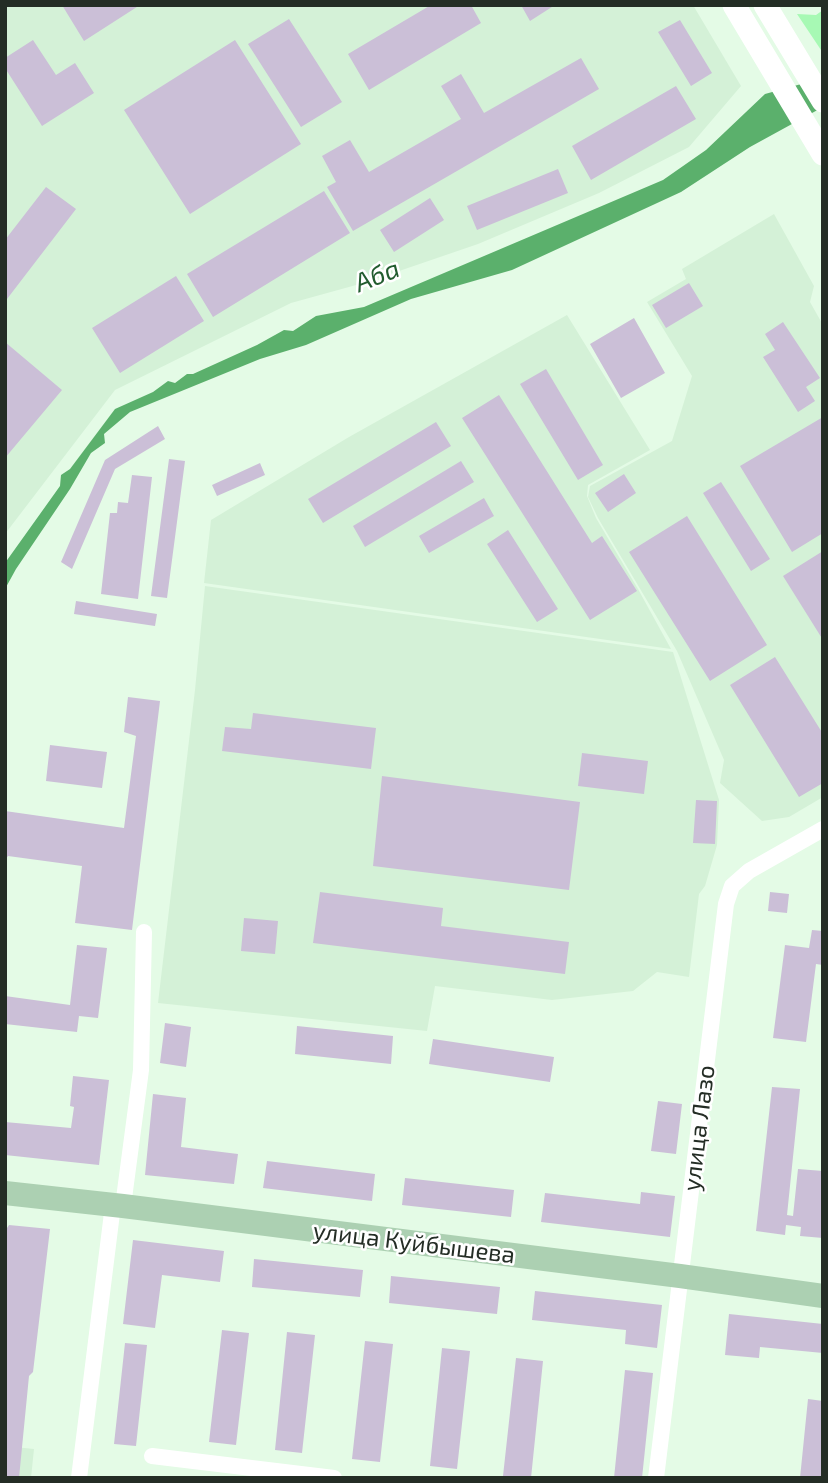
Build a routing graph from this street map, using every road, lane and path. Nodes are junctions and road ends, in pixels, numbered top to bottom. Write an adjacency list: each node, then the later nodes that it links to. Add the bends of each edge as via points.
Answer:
1 (734, 5): 4 (main road)
2 (765, 5): 3 (main road)
3 (823, 101)
4 (823, 154)
5 (823, 829): 9 (street, улица Лазо, via 749,871 732,886 726,904)
6 (144, 932): 8 (street, via 141,1070)
7 (5, 1193): 8 (main road, улица Куйбышева)
8 (118, 1206): 9 (main road, улица Куйбышева); 12 (street)
9 (680, 1276): 10 (main road, улица Куйбышева); 14 (street, улица Лазо)
10 (823, 1296)
11 (152, 1456): 13 (street)
12 (79, 1478)
13 (334, 1478)
14 (656, 1478)

